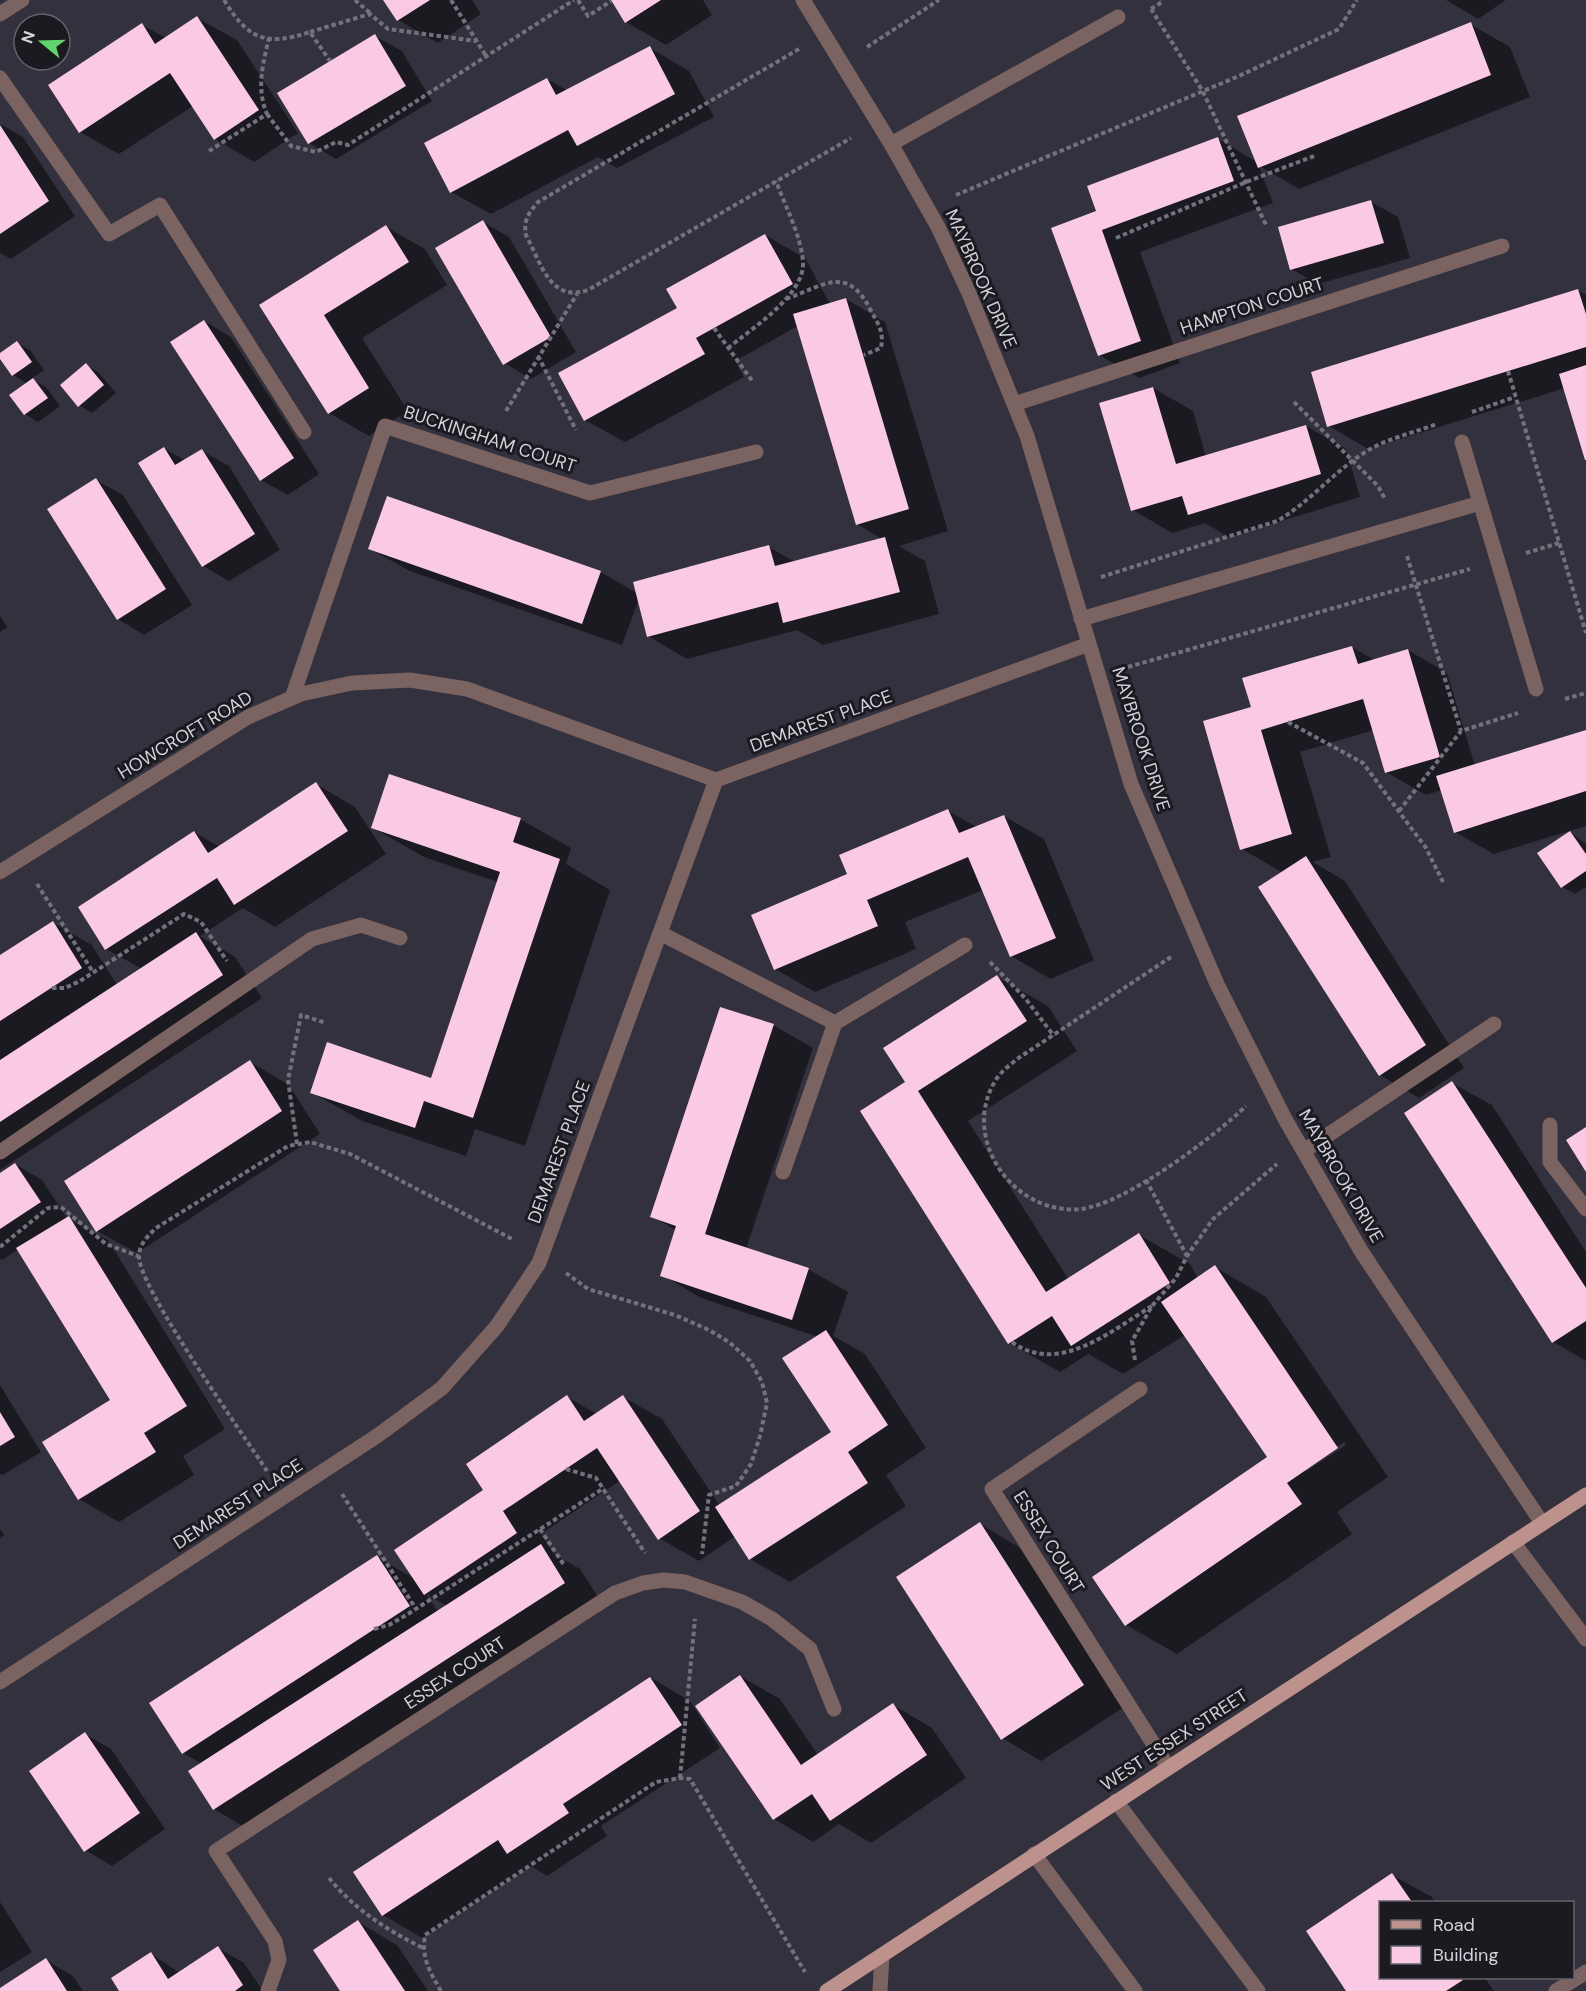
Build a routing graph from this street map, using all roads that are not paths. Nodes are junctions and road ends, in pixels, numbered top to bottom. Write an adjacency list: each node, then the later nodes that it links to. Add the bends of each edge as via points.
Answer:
1 (802, 0): 6 (street, MAYBROOK DRIVE)
2 (16, 2): 3 (street)
3 (0, 14)
4 (1118, 17): 6 (street)
5 (0, 78): 9 (street, via 109,234 160,205)
6 (891, 144): 8 (street, MAYBROOK DRIVE, via 968,291)
7 (1502, 246): 8 (street, HAMPTON COURT)
8 (1014, 404): 13 (street, MAYBROOK DRIVE)
9 (304, 432)
10 (1462, 442): 12 (street)
11 (756, 452): 16 (street, BUCKINGHAM COURT, via 590,493 385,426)
12 (1480, 503): 13 (street); 15 (street)
13 (1081, 619): 14 (street, MAYBROOK DRIVE)
14 (1089, 644): 17 (street, DEMAREST PLACE); 25 (street, MAYBROOK DRIVE, via 1131,784 1217,984)
15 (1536, 689)
16 (292, 698): 17 (street, HOWCROFT ROAD, via 352,683 410,680 467,689); 18 (street, HOWCROFT ROAD, via 248,717)
17 (716, 780): 19 (street, DEMAREST PLACE)
18 (0, 872)
19 (660, 933): 22 (street); 34 (street, DEMAREST PLACE, via 541,1255 497,1326 442,1388 377,1436)
20 (400, 938): 26 (street, via 361,925 312,939)
21 (965, 945): 22 (street)
22 (835, 1023): 27 (street)
23 (1494, 1024): 25 (street)
24 (1550, 1125): 28 (street, via 1550,1162)
25 (1301, 1147): 31 (street, MAYBROOK DRIVE, via 1360,1251)
26 (0, 1152)
27 (783, 1172)
28 (1586, 1209)
29 (1140, 1389): 36 (street, ESSEX COURT, via 992,1489)
30 (1586, 1495): 31 (main road, WEST ESSEX STREET)
31 (1542, 1522): 32 (main road, WEST ESSEX STREET)
32 (1513, 1542): 33 (street); 36 (main road, WEST ESSEX STREET)
33 (1586, 1639)
34 (0, 1682)
35 (834, 1709): 42 (street, ESSEX COURT, via 810,1649 772,1619 742,1602 698,1586 664,1580 615,1593 216,1851 275,1941 279,1960)
36 (1168, 1767): 37 (main road, WEST ESSEX STREET)
37 (1116, 1801): 38 (main road, WEST ESSEX STREET); 41 (street)
38 (1034, 1854): 39 (main road, WEST ESSEX STREET); 45 (street)
39 (882, 1955): 43 (main road, WEST ESSEX STREET); 44 (street)
40 (1586, 1972): 46 (street)
41 (1254, 1990)
42 (268, 1991)
43 (827, 1991)
44 (880, 1991)
45 (1135, 1991)
46 (1556, 1991)

